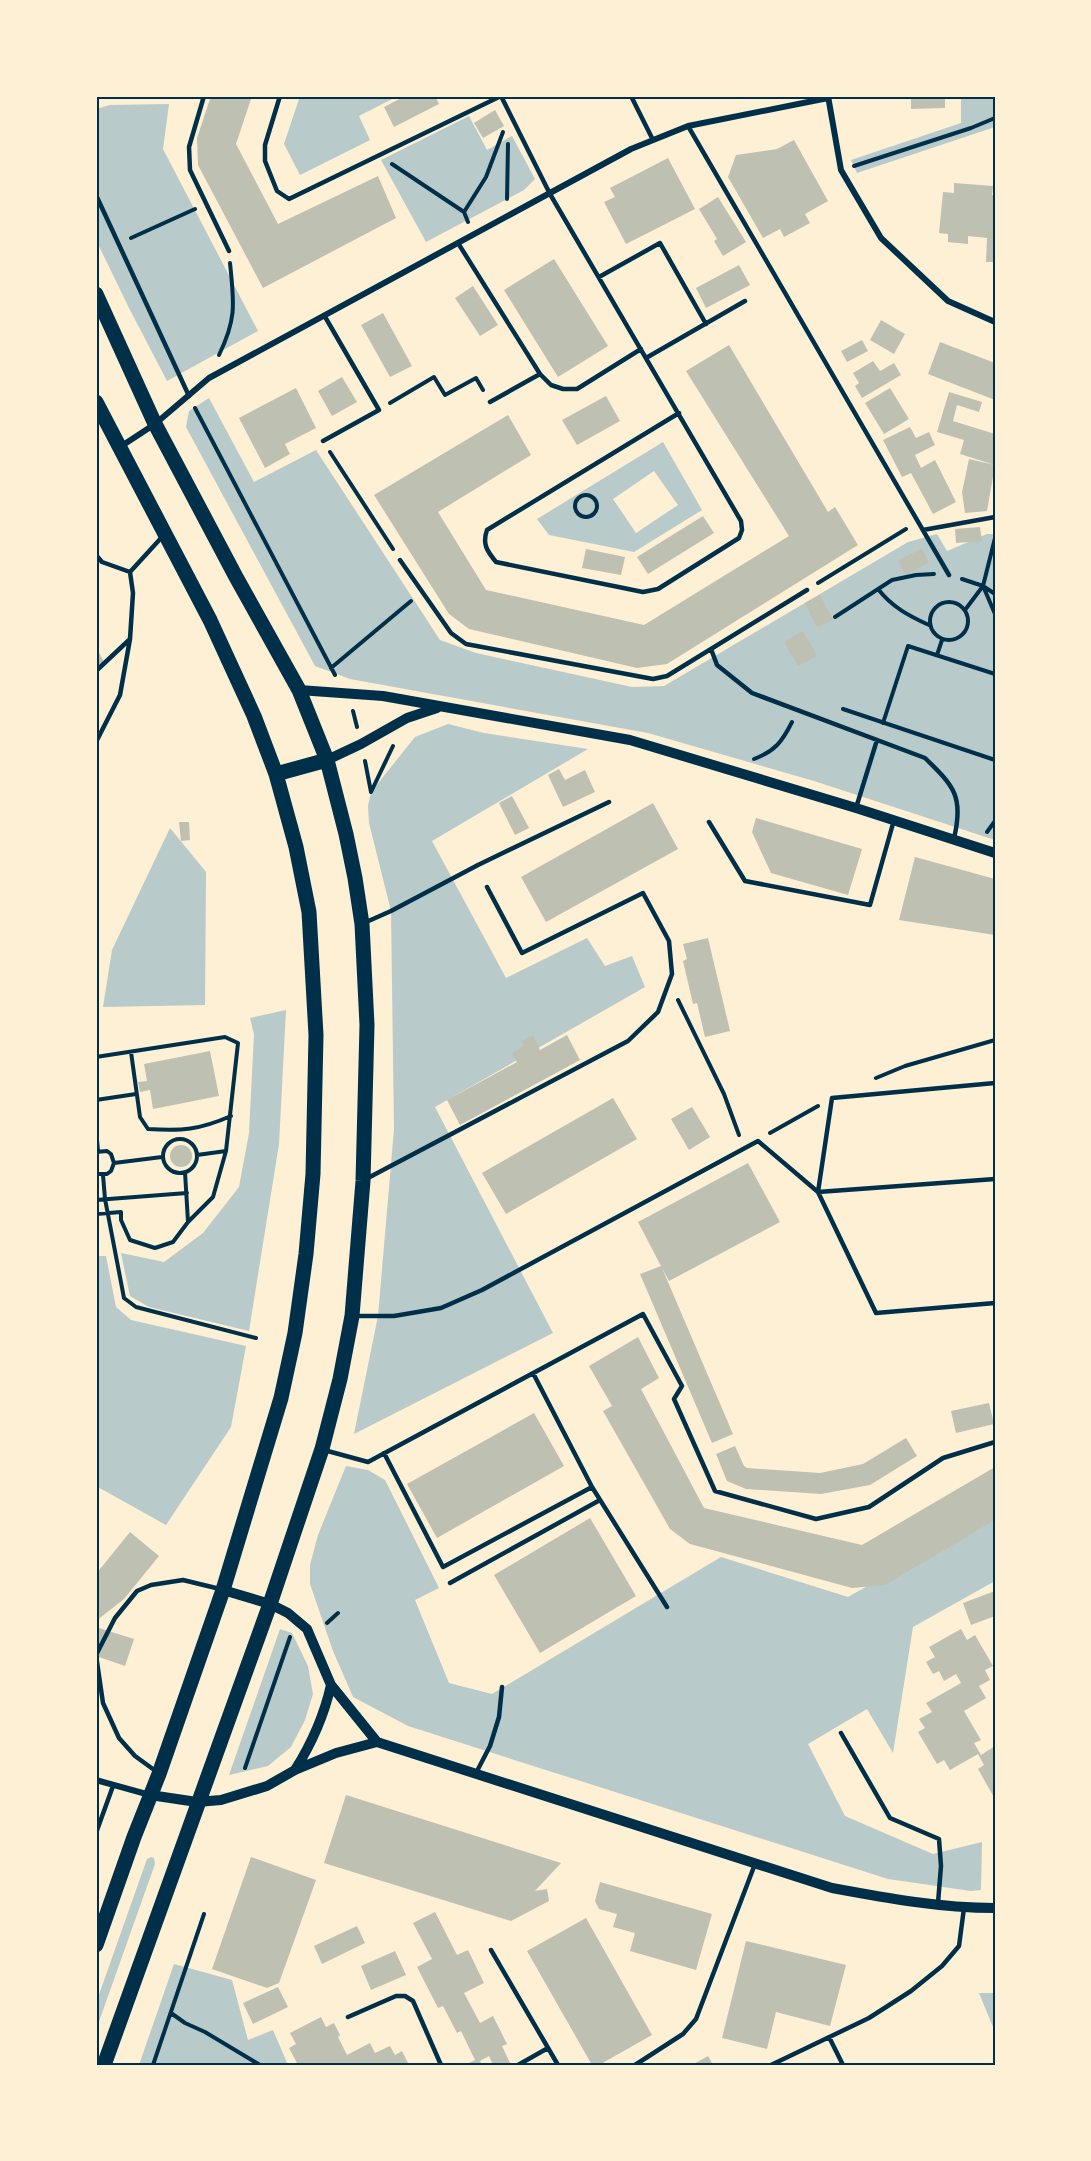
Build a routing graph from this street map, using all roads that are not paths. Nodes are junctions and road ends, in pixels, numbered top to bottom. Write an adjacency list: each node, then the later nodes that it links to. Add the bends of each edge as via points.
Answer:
1 (204, 96): 11 (lane, via 189,147 190,170)
2 (280, 96): 3 (lane, via 265,145 265,161 277,191 290,199)
3 (501, 96): 8 (lane)
4 (631, 96): 7 (lane)
5 (828, 97): 6 (street); 16 (street, via 841,170 881,238 948,301)
6 (688, 126): 7 (street); 29 (lane)
7 (654, 140): 8 (street, via 631,148)
8 (550, 194): 10 (street); 12 (lane)
9 (96, 195): 21 (lane)
10 (458, 243): 15 (street); 20 (lane)
11 (229, 250)
12 (599, 277): 17 (lane, via 660,243); 18 (lane)
13 (96, 294): 25 (main road)
14 (745, 301): 17 (lane)
15 (324, 315): 21 (street, via 209,378); 26 (lane, via 379,410)
16 (995, 322)
17 (706, 324): 19 (lane)
18 (641, 349): 19 (lane); 20 (lane, via 577,389 551,385)
19 (646, 358): 24 (lane)
20 (540, 374): 23 (lane)
21 (189, 396): 25 (street)
22 (96, 402): 27 (main road)
23 (490, 402)
24 (679, 413): 24 (lane, via 487,530 486,549 496,561 644,592 658,589 739,538 741,521)
25 (155, 424): 27 (street); 39 (main road)
26 (323, 441)
27 (119, 448): 30 (main road)
28 (995, 517): 29 (lane)
29 (923, 530): 34 (lane)
30 (165, 534): 33 (lane); 44 (main road, via 210,620)
31 (96, 555): 33 (lane, via 102,562)
32 (400, 560): 37 (lane, via 451,633 466,644 652,679 667,676)
33 (130, 573): 36 (lane)
34 (949, 575)
35 (807, 590): 37 (lane)
36 (130, 639): 38 (lane); 42 (lane, via 120,695)
37 (711, 649): 41 (lane, via 717,665 752,693)
38 (96, 671)
39 (299, 690): 40 (street, via 383,696); 43 (main road)
40 (440, 707): 43 (street, via 407,718); 46 (street, via 630,740)
41 (877, 740): 46 (lane); 49 (lane, via 925,758 947,779 956,794 959,817)
42 (96, 742)
43 (327, 760): 44 (main road); 52 (main road, via 346,834)
44 (276, 774): 66 (main road, via 309,912 316,1035 313,1174 295,1333 281,1398)
45 (609, 802): 52 (lane)
46 (856, 808): 47 (street)
47 (894, 820): 48 (lane, via 870,905 745,881); 49 (street)
48 (709, 822)
49 (953, 840): 50 (street)
50 (995, 853)
51 (487, 887): 55 (lane, via 522,953 644,893 669,941 672,974 658,1011 628,1041)
52 (362, 924): 55 (main road, via 368,1024)
53 (995, 1083): 56 (lane, via 832,1098)
54 (995, 1179): 56 (lane)
55 (363, 1181): 58 (main road)
56 (818, 1192): 57 (lane, via 876,1313); 58 (lane, via 758,1141 452,1304 394,1316)
57 (995, 1303)
58 (352, 1316): 61 (main road)
59 (533, 1373): 60 (lane, via 643,1314 682,1386 674,1399 715,1491 816,1519 869,1507 943,1458); 62 (lane); 63 (lane)
60 (995, 1442)
61 (322, 1449): 62 (lane, via 368,1462); 67 (main road)
62 (384, 1453): 63 (lane, via 443,1567)
63 (592, 1487): 64 (lane)
64 (600, 1500): 65 (lane); 68 (lane)
65 (450, 1583)
66 (223, 1590): 67 (street); 75 (main road); 75 (lane, via 183,1580 137,1591 115,1618 96,1655 103,1703 118,1737)
67 (270, 1604): 69 (street, via 308,1629); 79 (main road)
68 (668, 1607)
69 (332, 1685): 72 (street); 73 (street, via 325,1712)
70 (502, 1687): 74 (lane, via 499,1717)
71 (840, 1733): 82 (lane, via 890,1818 939,1839)
72 (377, 1742): 73 (street); 74 (street)
73 (295, 1770): 79 (street, via 267,1786 221,1800)
74 (477, 1773): 81 (street)
75 (159, 1774): 78 (main road)
76 (96, 1780): 77 (street)
77 (113, 1786): 78 (street); 80 (lane)
78 (150, 1795): 79 (street); 85 (main road)
79 (197, 1802): 90 (main road)
80 (96, 1831)
81 (755, 1864): 82 (street, via 832,1887); 94 (lane, via 696,2019 683,2034)
82 (938, 1905): 83 (street)
83 (964, 1908): 84 (street); 88 (lane, via 959,1946 942,1966 869,2018)
84 (995, 1908)
85 (96, 1945)
86 (491, 1950): 89 (lane)
87 (348, 2017): 91 (lane, via 396,1996 405,1996 413,2001)
88 (829, 2037): 95 (lane); 96 (lane)
89 (548, 2048): 92 (lane); 93 (lane)
90 (104, 2065)
91 (441, 2065)
92 (518, 2065)
93 (558, 2065)
94 (635, 2065)
95 (771, 2065)
96 (843, 2065)

